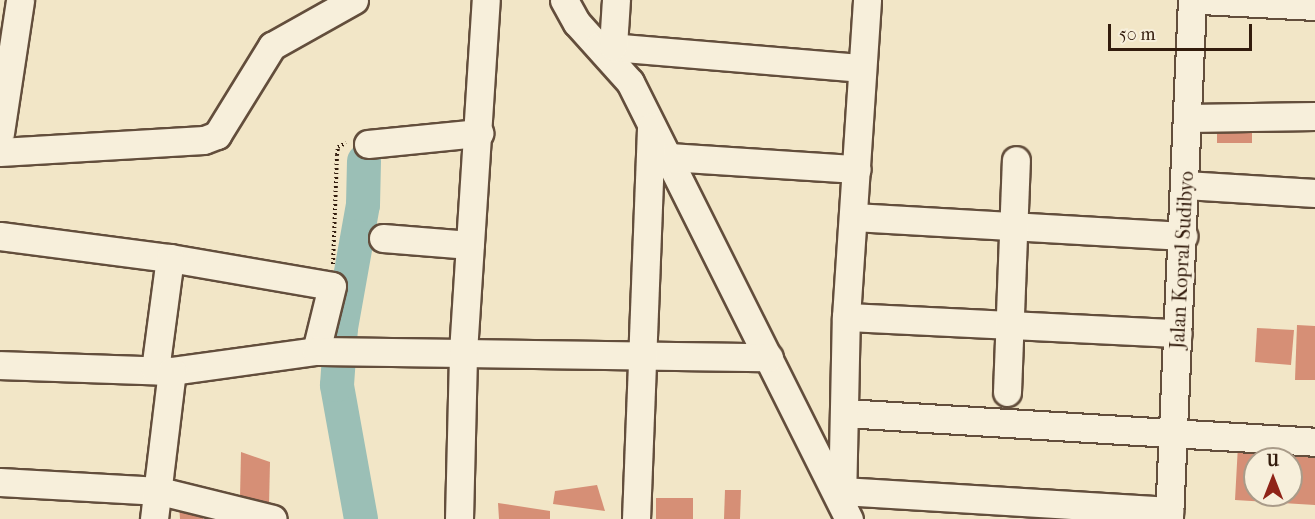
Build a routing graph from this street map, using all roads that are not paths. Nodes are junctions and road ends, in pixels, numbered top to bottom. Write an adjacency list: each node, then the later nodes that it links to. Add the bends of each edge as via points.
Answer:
1 (20, 0): 15 (street)
2 (354, 0): 18 (street, via 307,24 264,55 217,135 204,140)
3 (486, 0): 16 (street)
4 (564, 0): 10 (street, via 577,23)
5 (616, 0): 10 (street)
6 (867, 0): 11 (street)
7 (1192, 0): 13 (street, Jalan Kopral Sudibyo)
8 (1201, 0): 9 (street)
9 (1315, 6)
10 (606, 46): 11 (street); 14 (street, via 630,82)
11 (861, 68): 21 (street)
12 (1315, 116): 13 (street)
13 (1188, 118): 22 (street, Jalan Kopral Sudibyo)
14 (651, 126): 19 (street); 37 (street)
15 (0, 133)
16 (478, 133): 17 (street); 29 (street)
17 (368, 144)
18 (0, 152)
19 (669, 157): 21 (street); 36 (street)
20 (1016, 160): 25 (street)
21 (857, 169): 24 (street)
22 (1185, 185): 23 (street); 27 (street, Jalan Kopral Sudibyo)
23 (1315, 193)
24 (854, 217): 25 (street); 31 (street)
25 (1012, 228): 27 (street); 32 (street)
26 (0, 236): 30 (street)
27 (1183, 236): 33 (street, Jalan Kopral Sudibyo)
28 (383, 238): 29 (street)
29 (470, 245): 35 (street)
30 (170, 258): 34 (street, via 332,286); 39 (street)
31 (846, 317): 32 (street); 41 (street)
32 (1009, 323): 33 (street); 40 (street)
33 (1178, 333): 42 (street, Jalan Kopral Sudibyo)
34 (327, 350): 35 (street); 39 (street)
35 (463, 352): 37 (street); 50 (street)
36 (769, 357): 37 (street); 46 (street)
37 (642, 358): 51 (street)
38 (0, 365): 39 (street)
39 (163, 370): 45 (street)
40 (1007, 392)
41 (844, 413): 42 (street); 46 (street)
42 (1173, 433): 43 (street); 47 (street, Jalan Kopral Sudibyo)
43 (1315, 442)
44 (0, 482): 45 (street)
45 (160, 491): 48 (street); 49 (street)
46 (845, 505): 47 (street)
47 (1169, 515)
48 (154, 519)
49 (273, 519)
50 (459, 519)
51 (636, 519)

